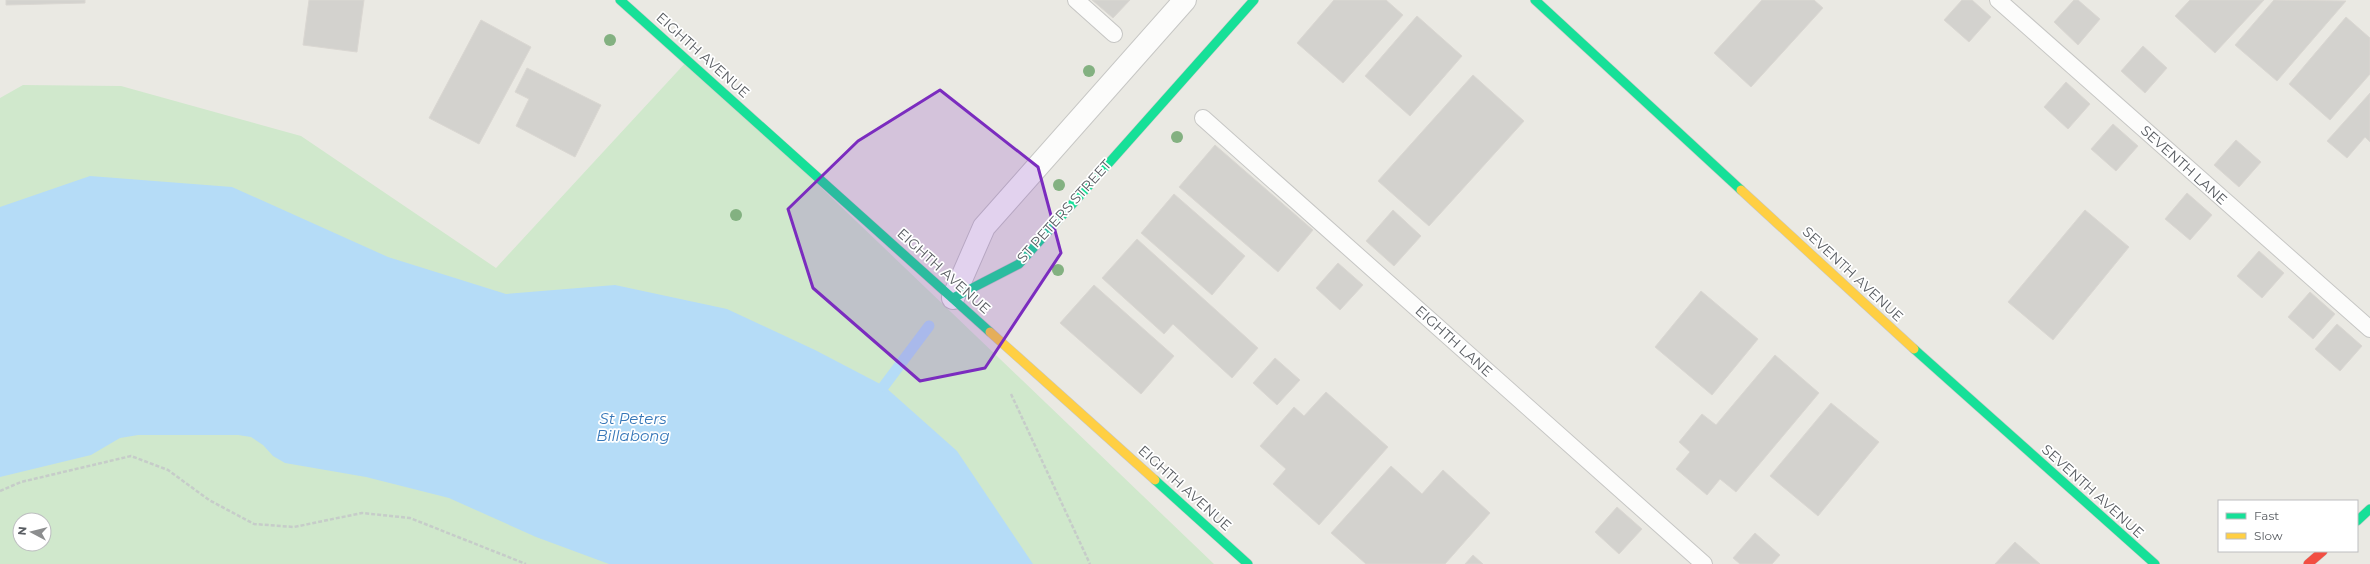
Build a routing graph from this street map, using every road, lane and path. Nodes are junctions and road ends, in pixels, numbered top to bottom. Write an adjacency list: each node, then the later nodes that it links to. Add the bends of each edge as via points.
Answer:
1 (620, 0): 9 (street, EIGHTH AVENUE)
2 (1076, 0): 7 (lane)
3 (1185, 0): 9 (street, via 984,226)
4 (1254, 0): 9 (street, ST PETERS STREET, via 1019,264)
5 (1536, 0): 20 (street, SEVENTH AVENUE, via 1921,356)
6 (1998, 0): 10 (lane, SEVENTH LANE)
7 (1114, 34)
8 (1203, 118): 19 (lane, EIGHTH LANE)
9 (953, 298): 18 (street, EIGHTH AVENUE)
10 (2370, 329)
11 (1009, 389): 17 (path)
12 (0, 491): 16 (path, via 21,482 131,456 168,470 208,500 254,524 294,528 362,513 410,518)
13 (2370, 509): 14 (street)
14 (2358, 520)
15 (2322, 552): 21 (street)
16 (526, 564)
17 (1090, 564)
18 (1248, 564)
19 (1704, 564)
20 (2155, 564)
21 (2308, 564)

